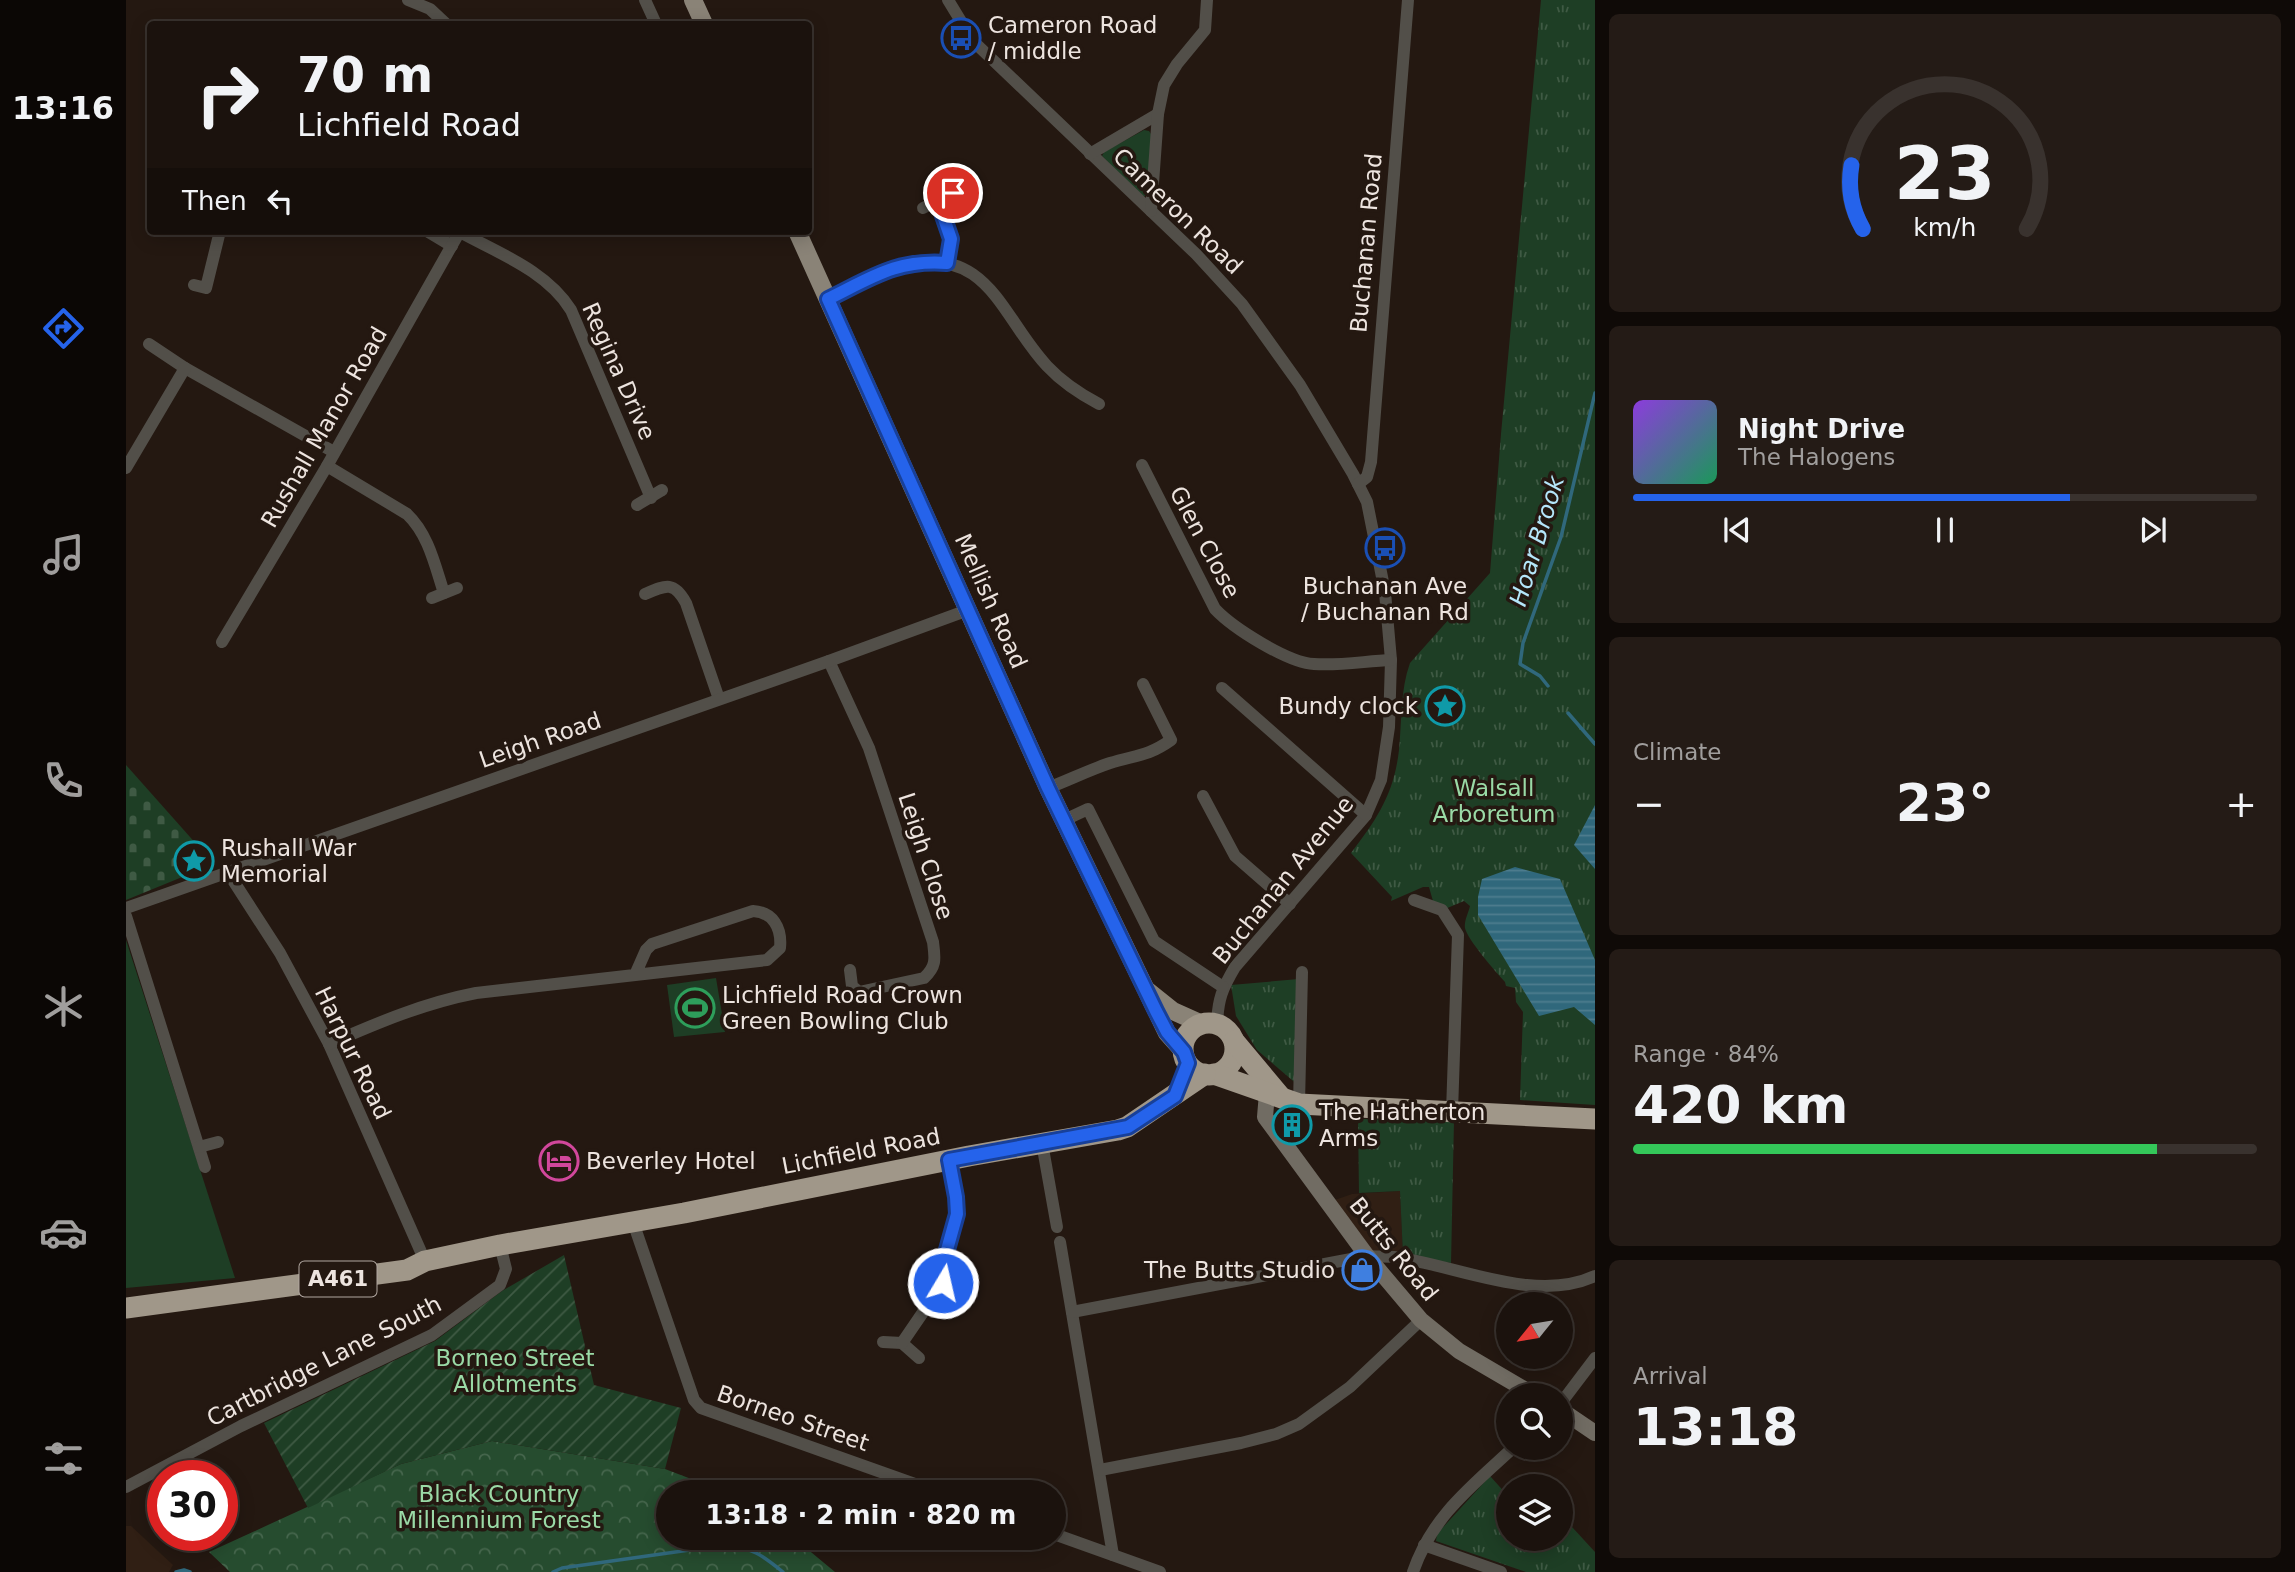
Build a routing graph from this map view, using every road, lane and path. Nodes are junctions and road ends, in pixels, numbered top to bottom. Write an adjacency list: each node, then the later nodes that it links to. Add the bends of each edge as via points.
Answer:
1 (408, 0): 7 (street)
2 (645, 0): 9 (street)
3 (693, 0): 10 (main road)
4 (948, 0): 12 (street, Cameron Road, via 973,41)
5 (1207, 0): 11 (street, via 1205,30 1164,85)
6 (1408, 0): 35 (street, Buchanan Road, via 1371,462 1367,477)
7 (432, 5): 8 (street)
8 (444, 21)
9 (655, 21)
10 (703, 21)
11 (1158, 114): 12 (street); 16 (street)
12 (1090, 154): 16 (street, Cameron Road)
13 (953, 193): 14 (street)
14 (938, 201): 15 (street); 23 (street, via 951,239)
15 (923, 208)
16 (1151, 211): 35 (street, Cameron Road, via 1242,304 1300,385)
17 (219, 235): 24 (street, via 206,288)
18 (434, 235): 22 (street)
19 (458, 235): 22 (street, Rushall Manor Road)
20 (467, 235): 36 (street, Regina Drive, via 536,274 563,297 657,494)
21 (799, 235): 25 (main road, Mellish Road)
22 (452, 246): 31 (street, Rushall Manor Road)
23 (947, 263): 25 (street, via 898,266); 28 (street, via 977,276 991,289 1048,367)
24 (194, 285)
25 (828, 299): 39 (main road, Mellish Road)
26 (149, 344): 27 (street)
27 (185, 368): 31 (street); 32 (street)
28 (1082, 395): 29 (street); 30 (street)
29 (1098, 404)
30 (1073, 407)
31 (334, 452): 33 (street, Rushall Manor Road)
32 (127, 465)
33 (327, 466): 37 (street, via 407,514 427,542 438,595); 40 (street, Rushall Manor Road)
34 (1141, 473): 41 (street, Glen Close, via 1215,609 1228,622 1301,662)
35 (1356, 479): 41 (street, Buchanan Avenue, via 1367,502 1378,549)
36 (638, 505)
37 (457, 588)
38 (648, 595): 45 (street, via 668,587 681,593)
39 (968, 610): 42 (street, Leigh Road); 46 (main road, Mellish Road)
40 (222, 642)
41 (1391, 660): 49 (street, Buchanan Avenue, via 1387,753)
42 (829, 661): 45 (street, Leigh Road); 55 (street, Leigh Close, via 869,748 936,962 924,978 859,992 852,986)
43 (1143, 684): 46 (street, via 1171,740 1156,751 1112,762)
44 (1222, 688): 49 (street)
45 (719, 699): 50 (street, Leigh Road)
46 (1048, 788): 59 (main road, Mellish Road)
47 (1203, 796): 52 (street, via 1236,856)
48 (1073, 816): 58 (street, via 1088,809 1154,941)
49 (1366, 816): 52 (street, Buchanan Avenue)
50 (227, 871): 53 (street, Leigh Road); 62 (street, Harpur Road, via 280,953)
51 (1414, 900): 65 (street, via 1442,910 1458,935)
52 (1290, 904): 58 (street, Buchanan Avenue)
53 (126, 908)
54 (126, 916): 69 (street)
55 (850, 970)
56 (1302, 972): 64 (street)
57 (635, 975): 57 (street, via 767,960 781,941 773,917 753,911 652,944); 62 (street, via 442,1000)
58 (1223, 987): 60 (street, Buchanan Avenue)
59 (1145, 989): 60 (main road, Mellish Road, via 1173,1011); 63 (main road, Mellish Road, via 1167,1032)
60 (1210, 1024): 61 (highway, via 1229,1032); 63 (highway, via 1189,1033 1185,1043)
61 (1234, 1041): 63 (highway, via 1226,1069); 64 (highway)
62 (328, 1044): 77 (street, Harpur Road)
63 (1198, 1066): 64 (highway); 68 (highway, Lichfield Road / A461, via 1175,1096 1128,1127)
64 (1283, 1099): 65 (highway); 76 (street, Butts Road, via 1265,1117)
65 (1452, 1112): 66 (highway)
66 (1595, 1119)
67 (218, 1142): 69 (street)
68 (1042, 1143): 70 (highway, Lichfield Road / A461); 73 (street)
69 (200, 1147): 71 (street)
70 (949, 1160): 72 (highway, Lichfield Road / A461); 83 (street, via 957,1214 945,1273 938,1292)
71 (205, 1167)
72 (634, 1222): 75 (highway, Lichfield Road / A461); 92 (street, Borneo Street, via 694,1400 701,1408)
73 (1057, 1227)
74 (1060, 1242): 80 (street)
75 (500, 1245): 77 (highway, Lichfield Road / A461); 93 (street, Cartbridge Lane South, via 506,1269 500,1285 432,1335)
76 (1367, 1256): 78 (street, via 1544,1286); 80 (street); 81 (street, Butts Road)
77 (425, 1261): 79 (highway, Lichfield Road / A461, via 407,1270)
78 (1595, 1276)
79 (126, 1308)
80 (1072, 1312): 91 (street)
81 (1421, 1320): 86 (street, Butts Road, via 1460,1351); 91 (street, via 1350,1387 1299,1424 1241,1443)
82 (883, 1342): 83 (street)
83 (902, 1343): 84 (street)
84 (919, 1358)
85 (1595, 1358): 87 (street)
86 (1514, 1383)
87 (1573, 1387)
88 (1573, 1418): 89 (street)
89 (1595, 1433)
90 (1500, 1460): 95 (street, via 1455,1501)
91 (1100, 1470): 96 (street)
92 (903, 1480)
93 (126, 1487)
94 (1066, 1538): 96 (street)
95 (1424, 1545): 98 (street); 99 (street)
96 (1114, 1555): 97 (street)
97 (1160, 1572)
98 (1412, 1572)
99 (1501, 1572)

